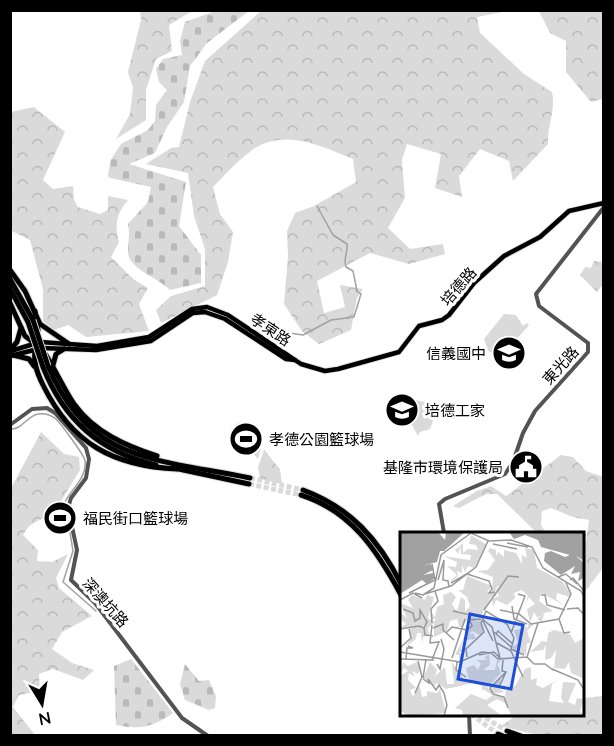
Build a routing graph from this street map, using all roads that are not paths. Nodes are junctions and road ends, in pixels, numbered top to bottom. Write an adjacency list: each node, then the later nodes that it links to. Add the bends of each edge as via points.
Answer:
1 (603, 205): 13 (main road, 培德路, via 569,211 540,237 504,256 474,283 449,315 419,326 399,352 329,371); 21 (street, 東光路, via 536,294 539,306 588,343 590,350 534,412 505,474 439,504)
2 (10, 270): 6 (highway)
3 (10, 279): 7 (highway)
4 (10, 289): 7 (highway)
5 (10, 303): 8 (highway)
6 (35, 311): 9 (highway, via 44,328); 10 (highway)
7 (30, 321): 16 (highway, bridge)
8 (21, 328): 10 (highway); 12 (highway)
9 (69, 344): 10 (main road, 孝東路); 13 (main road, 孝東路, via 97,346 154,336 192,309 207,307 228,315)
10 (37, 345): 11 (main road, 孝東路); 12 (main road, 孝東路); 14 (highway); 15 (highway, via 34,358)
11 (64, 349): 13 (main road, 孝東路, via 96,350 152,341 192,313 205,312 225,319 286,359); 14 (highway, via 52,360)
12 (11, 353): 15 (highway, via 29,359)
13 (295, 360)
14 (57, 375): 18 (highway, via 75,406 112,438)
15 (40, 379): 16 (highway)
16 (51, 388): 18 (highway, via 82,423 105,441); 18 (highway, via 58,412 80,436 107,455 137,465)
17 (10, 425): 27 (street, 深澳坑路, via 32,409 47,408 86,448 86,478 68,508 77,553 71,580 95,603 182,718)
18 (177, 466): 19 (highway)
19 (249, 481)
20 (302, 493): 22 (highway, via 331,506)
21 (444, 532)
22 (367, 534): 23 (highway); 24 (highway)
23 (400, 583)
24 (400, 593)
25 (469, 716): 28 (street)
26 (503, 734): 29 (highway)
27 (208, 735)
28 (470, 735)
29 (521, 735)

